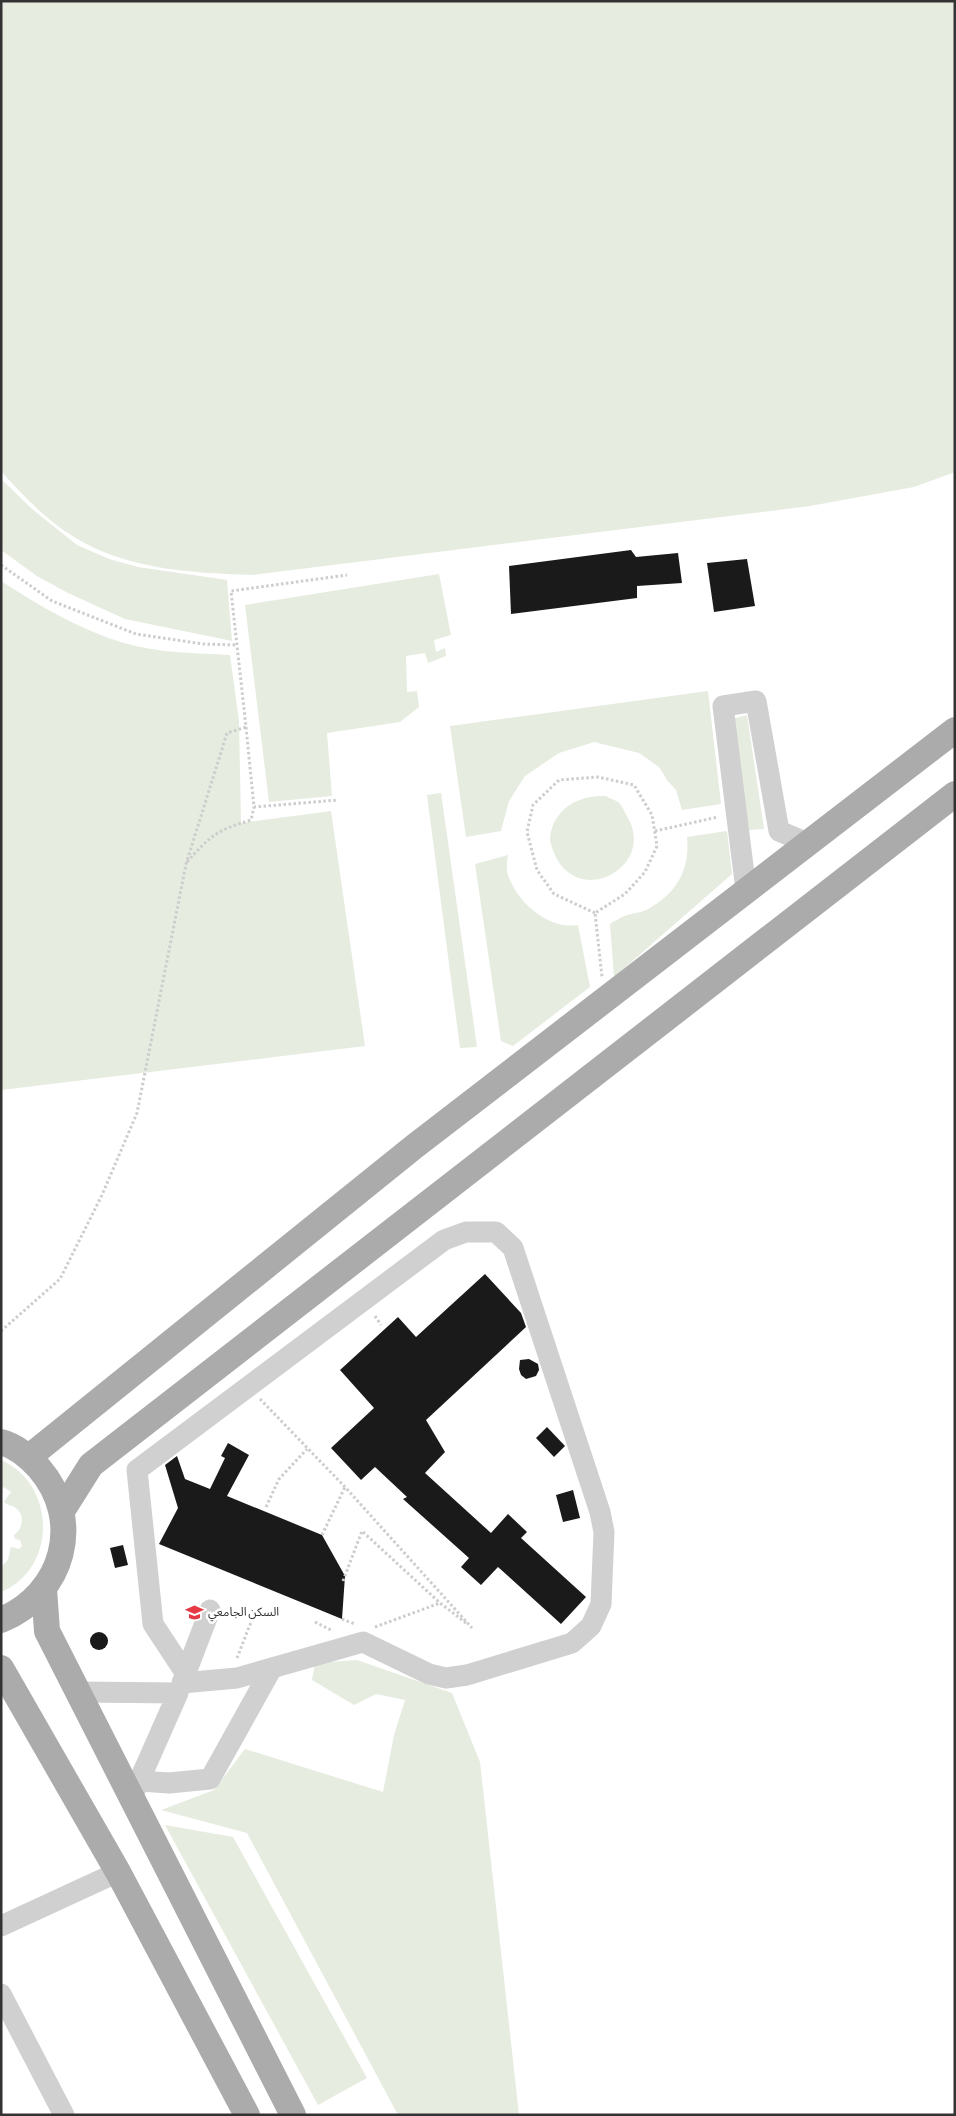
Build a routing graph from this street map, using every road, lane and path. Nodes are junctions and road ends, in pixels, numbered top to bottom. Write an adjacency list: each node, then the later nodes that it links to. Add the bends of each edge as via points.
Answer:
1 (1, 565): 3 (path, via 52,601 136,634 203,644)
2 (347, 575): 3 (path, via 231,591)
3 (237, 645): 4 (path)
4 (246, 727): 8 (path); 12 (path, via 227,733)
5 (955, 730): 11 (main road)
6 (955, 794): 25 (main road, via 91,1465)
7 (338, 800): 8 (path)
8 (254, 808): 12 (path, via 251,820 227,827 207,840)
9 (736, 813): 10 (path); 11 (street, via 723,706 756,701 779,831); 13 (street)
10 (655, 831): 14 (path, via 657,846 645,872 625,894); 14 (path, via 652,815 634,785 598,777 559,780 533,805 527,832 537,870 554,894)
11 (807, 843): 13 (main road)
12 (186, 864): 18 (path, via 137,1113 102,1195 60,1280)
13 (746, 890): 15 (main road)
14 (595, 912): 15 (path)
15 (604, 1000): 22 (main road, via 415,1146)
16 (371, 1311): 17 (path)
17 (381, 1325)
18 (1, 1331)
19 (260, 1398): 21 (path)
20 (1, 1442): 22 (main road)
21 (307, 1449): 23 (path); 24 (path, via 280,1479)
22 (29, 1457): 25 (main road, via 50,1481)
23 (346, 1487): 26 (path); 29 (path, via 472,1628)
24 (266, 1507)
25 (62, 1511): 28 (main road, via 64,1539 58,1565)
26 (322, 1535)
27 (343, 1581): 29 (path, via 362,1532)
28 (44, 1589): 31 (main road, via 26,1608); 36 (main road, via 47,1631)
29 (440, 1603): 32 (path)
30 (210, 1610): 35 (street)
31 (1, 1620)
32 (367, 1629)
33 (1, 1668): 38 (main road)
34 (272, 1668): 35 (street, via 237,1678); 35 (street, via 363,1642 429,1674 446,1678 467,1675 572,1643 591,1626 601,1604 604,1532 600,1512 513,1248 496,1232 466,1232 444,1240 137,1470 154,1624); 37 (street, via 210,1780)
35 (182, 1683): 36 (street); 37 (street)
36 (78, 1692): 37 (main road)
37 (135, 1789): 43 (main road)
38 (118, 1872): 39 (street); 42 (main road)
39 (1, 1926)
40 (1, 1994): 41 (street)
41 (64, 2115)
42 (247, 2115)
43 (293, 2115)

